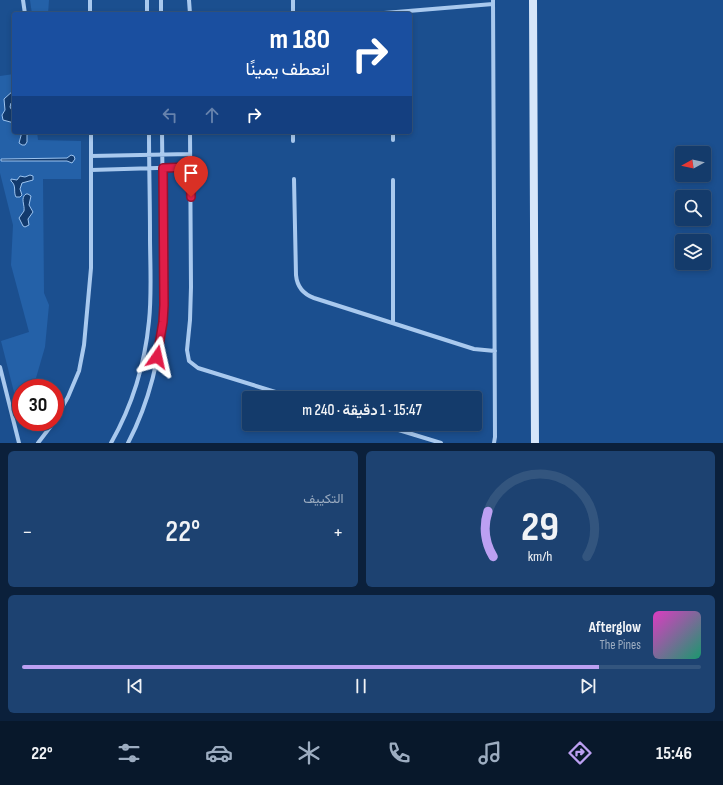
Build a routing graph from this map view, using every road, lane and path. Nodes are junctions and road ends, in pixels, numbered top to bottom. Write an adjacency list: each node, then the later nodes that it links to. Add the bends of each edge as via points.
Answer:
1 (23, 0): 9 (street)
2 (90, 0): 10 (street)
3 (147, 0): 11 (street)
4 (161, 0): 12 (street)
5 (190, 0): 13 (street)
6 (293, 0): 14 (street)
7 (533, 0): 47 (main road)
8 (493, 2): 15 (street); 35 (street)
9 (25, 12)
10 (90, 12)
11 (147, 12)
12 (161, 12)
13 (190, 12)
14 (293, 12)
15 (402, 12)
16 (91, 134): 27 (street)
17 (149, 134): 26 (street)
18 (162, 134): 24 (street)
19 (190, 134): 25 (street)
20 (293, 134): 23 (street)
21 (393, 134): 22 (street)
22 (393, 140)
23 (293, 141)
24 (162, 154): 25 (street); 26 (street); 30 (street)
25 (190, 154): 28 (street)
26 (149, 155): 27 (street); 29 (street)
27 (91, 156): 31 (street)
28 (190, 167): 30 (street); 37 (street, via 191,305 187,350 189,361 198,368)
29 (149, 168): 30 (street); 31 (street); 43 (street, via 149,322 135,389)
30 (163, 168): 44 (street, via 163,322 148,392)
31 (91, 170): 38 (street, via 91,268 84,345 79,371)
32 (294, 180): 34 (street, via 296,275 300,288 314,298)
33 (393, 180): 34 (street)
34 (393, 323): 35 (street, via 474,349)
35 (495, 351): 46 (street)
36 (0, 367): 41 (street)
37 (272, 391)
38 (64, 404)
39 (47, 431): 42 (street)
40 (402, 431): 45 (street)
41 (19, 443)
42 (38, 443)
43 (111, 443)
44 (128, 443)
45 (441, 443)
46 (494, 443)
47 (535, 443)

